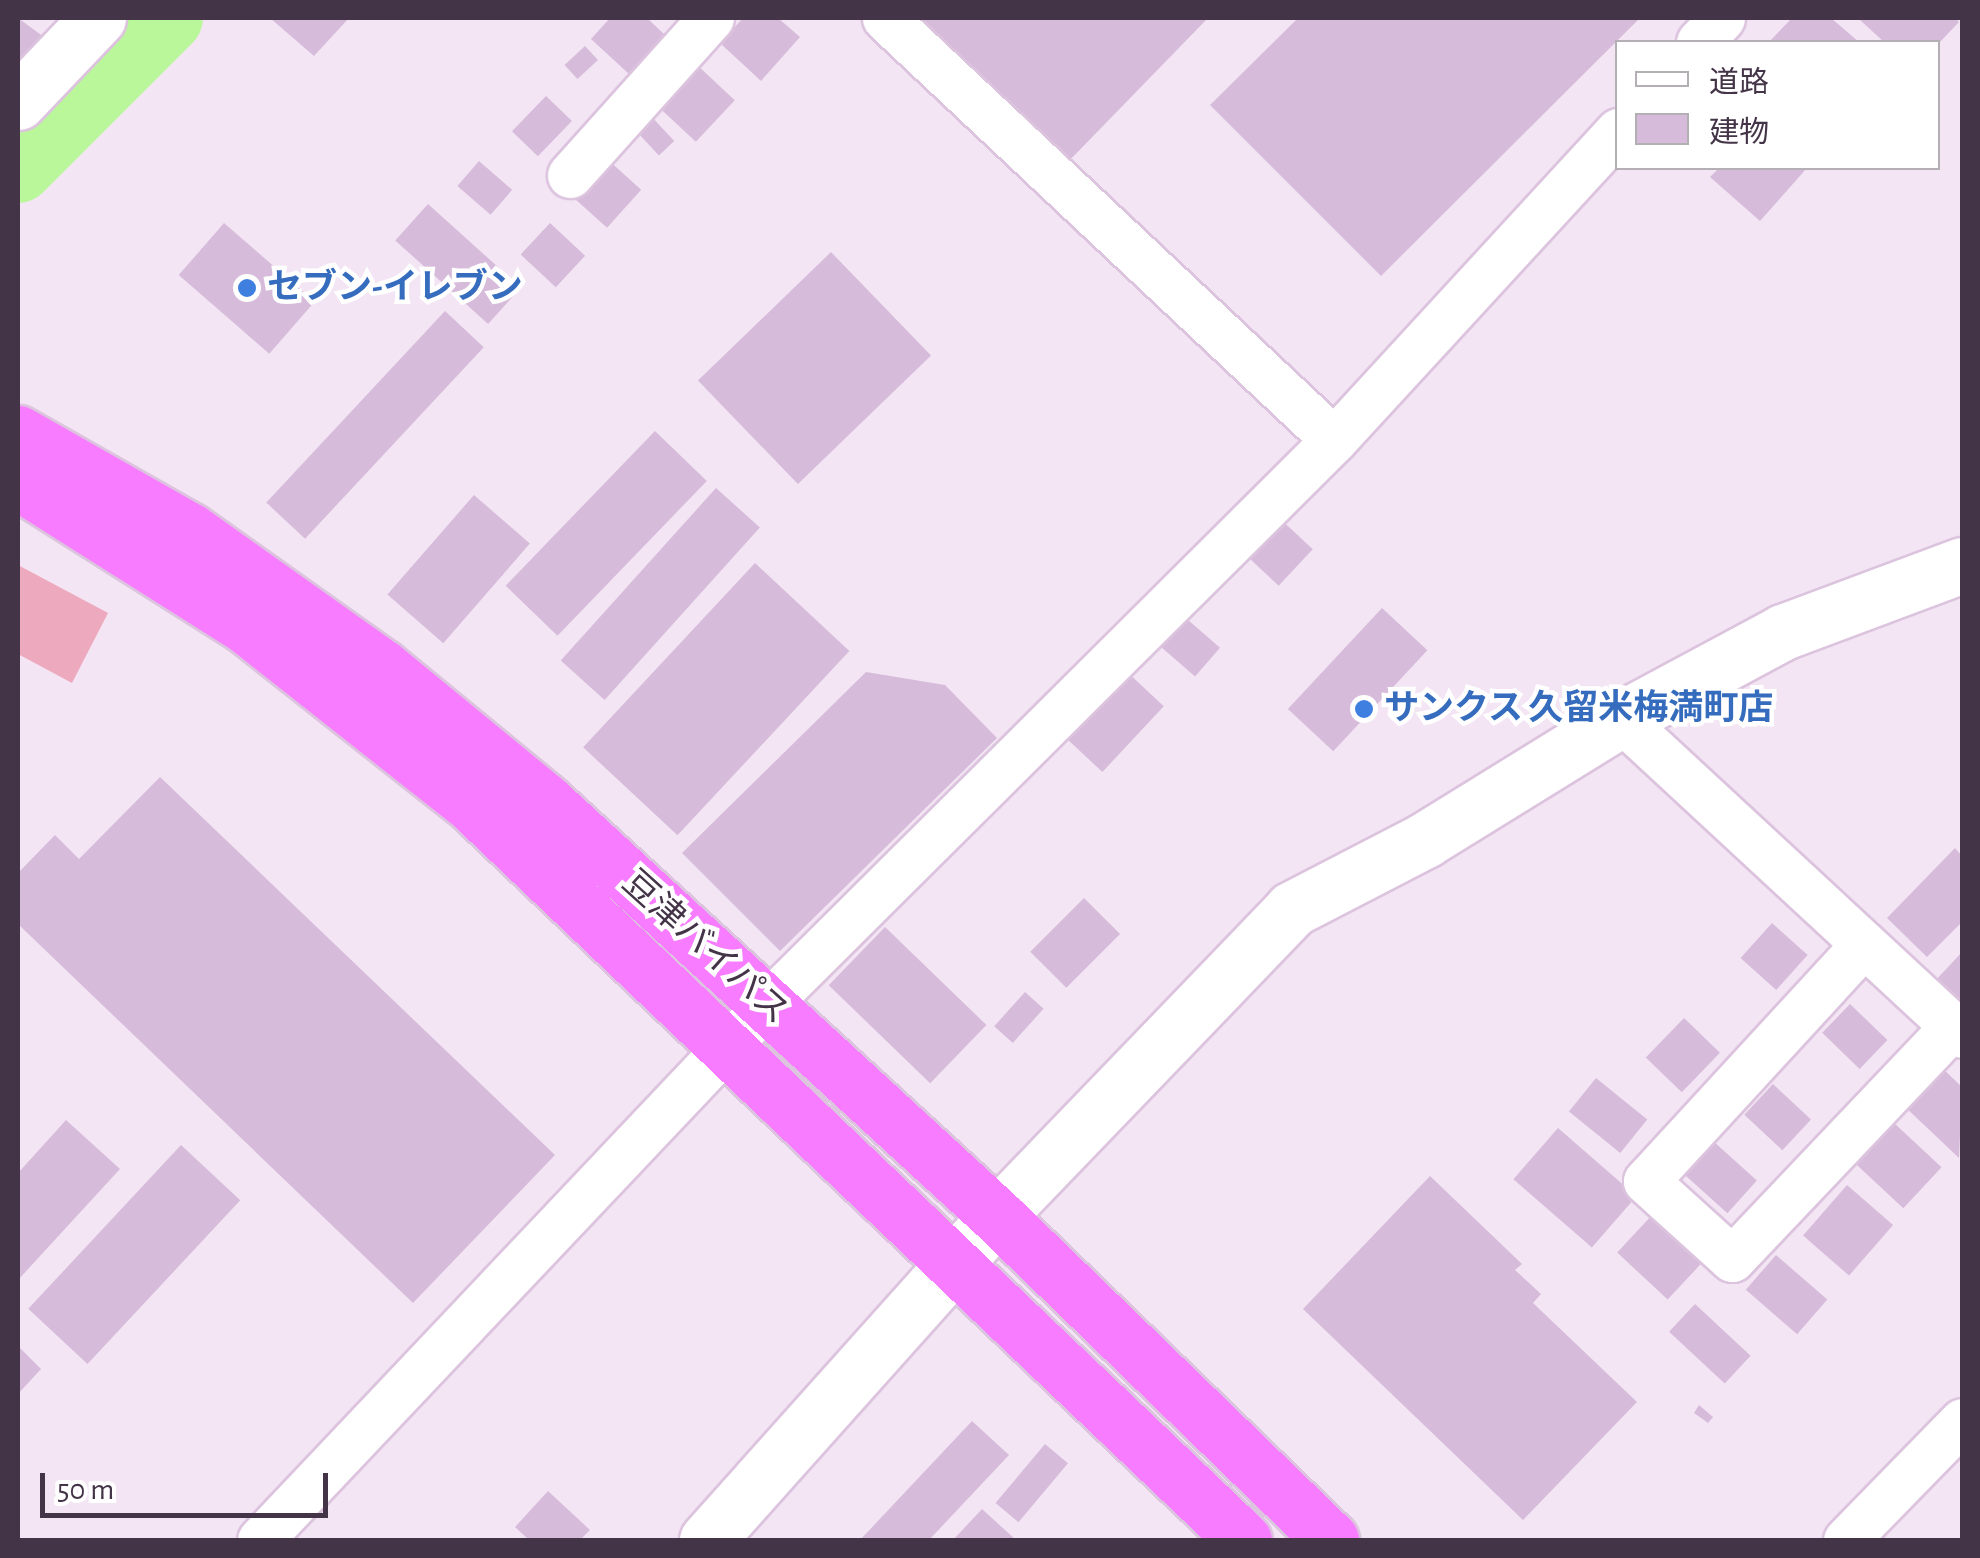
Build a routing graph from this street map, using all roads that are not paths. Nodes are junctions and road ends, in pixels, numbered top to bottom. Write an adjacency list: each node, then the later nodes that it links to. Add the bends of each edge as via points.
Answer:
1 (98, 18): 6 (street)
2 (711, 18): 8 (street)
3 (885, 18): 10 (street)
4 (1722, 18): 5 (street)
5 (1701, 40)
6 (18, 102)
7 (1615, 134): 10 (street)
8 (570, 174)
9 (18, 432): 15 (highway, 豆津バイパス, via 189,530 382,666 544,800)
10 (1334, 440): 15 (street)
11 (18, 482): 17 (highway, 豆津バイパス, via 248,627 456,792)
12 (1962, 565): 13 (street, via 1783,632)
13 (1620, 720): 14 (street); 18 (street, via 1425,840 1292,910)
14 (1864, 944): 16 (street); 16 (street, via 1646,1181 1732,1259)
15 (766, 1004): 17 (street); 18 (highway, 豆津バイパス)
16 (1958, 1031)
17 (729, 1044): 19 (highway, 豆津バイパス); 21 (street)
18 (997, 1216): 19 (street); 24 (highway, 豆津バイパス)
19 (954, 1263): 22 (street); 23 (highway, 豆津バイパス)
20 (1962, 1421): 25 (street)
21 (260, 1540)
22 (707, 1540)
23 (1244, 1540)
24 (1331, 1540)
25 (1846, 1540)

